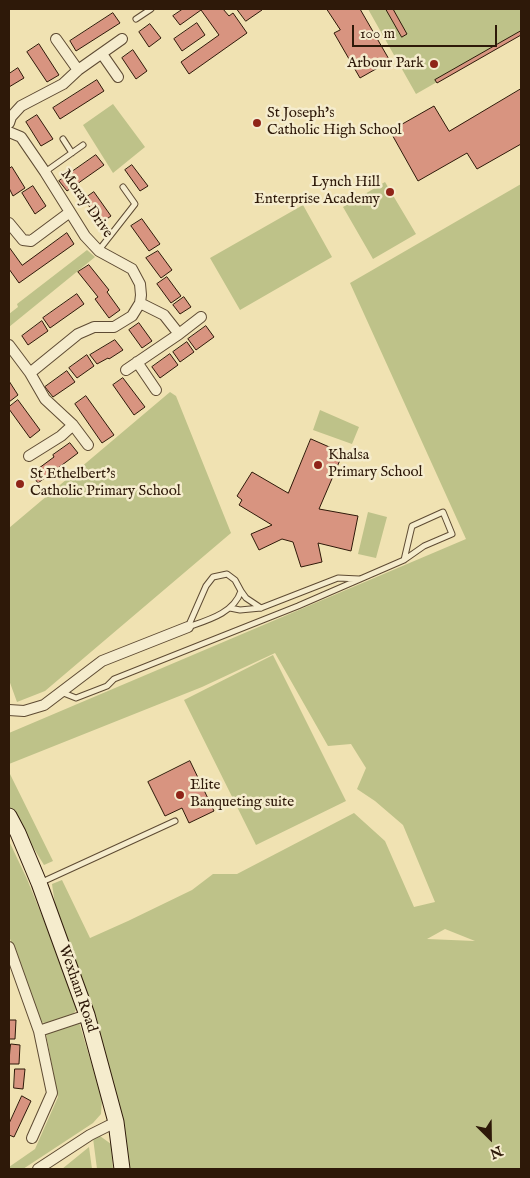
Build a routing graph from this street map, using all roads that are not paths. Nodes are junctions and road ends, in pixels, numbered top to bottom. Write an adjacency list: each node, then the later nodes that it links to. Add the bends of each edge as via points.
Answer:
1 (151, 9): 2 (lane)
2 (136, 20)
3 (56, 39): 6 (street)
4 (122, 39): 5 (street)
5 (102, 54): 6 (street); 7 (street)
6 (78, 70): 8 (street, via 63,84 21,106)
7 (118, 77)
8 (9, 123)
9 (9, 132): 13 (street, Moray Drive, via 21,137)
10 (63, 139): 12 (lane)
11 (83, 145): 12 (lane)
12 (72, 153): 13 (lane)
13 (45, 172): 15 (street, Moray Drive)
14 (123, 187): 17 (lane, via 136,204)
15 (70, 212): 16 (street, via 31,241 23,240); 17 (street, Moray Drive)
16 (9, 222)
17 (98, 251): 18 (street, Moray Drive, via 132,269 140,284)
18 (140, 303): 20 (street, via 164,315); 24 (street, via 132,316 114,327 94,327 78,334)
19 (201, 317): 20 (street)
20 (179, 334): 22 (street)
21 (9, 345): 24 (street)
22 (137, 362): 23 (street); 25 (street)
23 (126, 370)
24 (30, 373): 26 (street, via 45,399)
25 (156, 390)
26 (73, 425): 27 (street); 28 (street)
27 (88, 445)
28 (29, 456)
29 (404, 560): 29 (lane, via 412,526 443,512 452,534 424,546); 30 (lane)
30 (360, 579): 33 (lane, via 338,578); 35 (lane, via 114,679 107,686 76,698)
31 (241, 591): 32 (lane); 33 (lane); 34 (lane, via 236,580 227,574 213,577)
32 (230, 608): 33 (lane); 34 (lane)
33 (261, 608)
34 (188, 627): 35 (street, via 102,661)
35 (61, 692): 36 (street, via 44,705 24,712)
36 (9, 710)
37 (9, 816): 39 (street, Wexham Road)
38 (175, 821): 39 (lane)
39 (39, 884): 41 (street, Wexham Road)
40 (9, 947): 42 (street)
41 (87, 1015): 42 (street); 43 (street, Wexham Road)
42 (39, 1031): 44 (street, via 52,1093)
43 (116, 1122): 45 (street); 46 (street, Wexham Road)
44 (32, 1138)
45 (38, 1169)
46 (122, 1169)

